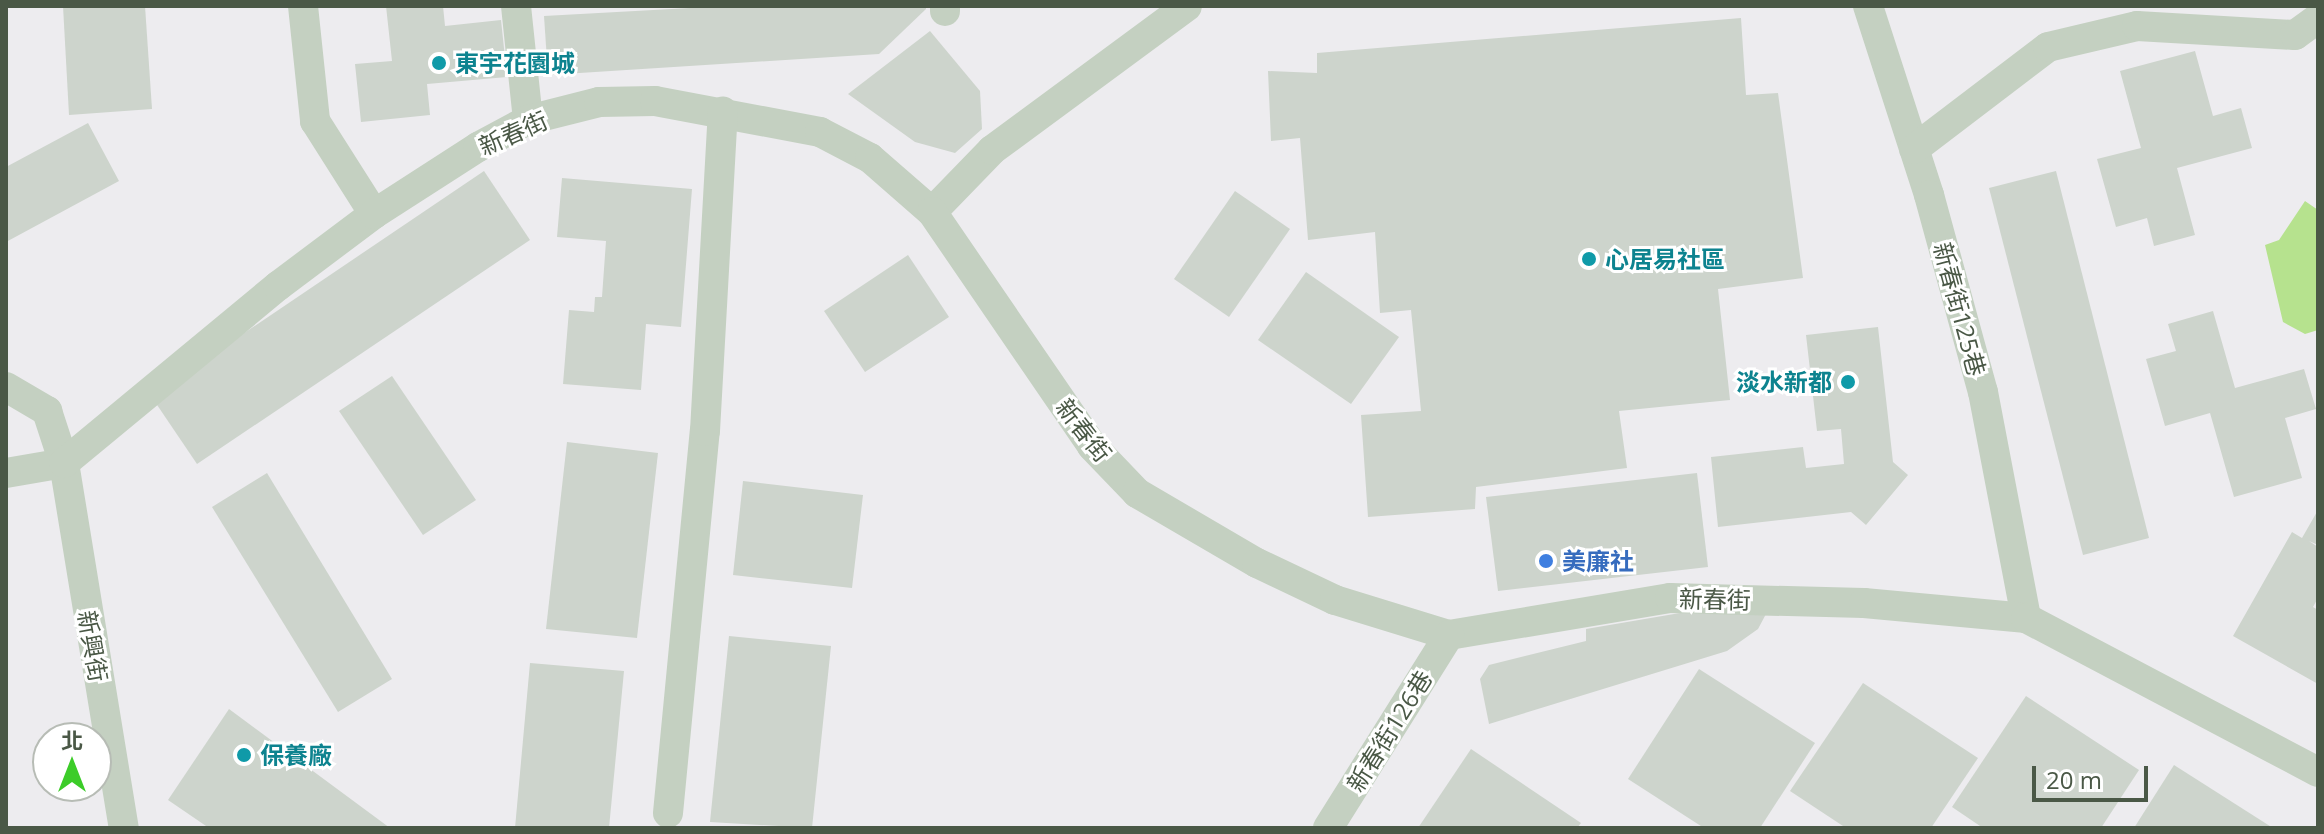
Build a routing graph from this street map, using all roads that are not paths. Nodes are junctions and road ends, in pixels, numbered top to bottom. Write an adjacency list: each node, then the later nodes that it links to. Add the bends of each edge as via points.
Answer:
1 (303, 6): 10 (street, via 315,121)
2 (516, 6): 7 (street)
3 (1187, 6): 9 (street, via 992,150)
4 (1868, 6): 8 (street, 新春街125巷)
5 (2318, 18): 8 (street, via 2295,35 2137,26 2048,47)
6 (723, 112): 7 (street, 新春街, via 655,101 599,102); 9 (street, 新春街, via 820,132 870,158); 17 (street, via 705,431)
7 (528, 120): 10 (street, 新春街)
8 (1914, 149): 14 (street, 新春街125巷, via 1983,392)
9 (932, 212): 15 (street, 新春街, via 1092,446 1137,493 1257,563 1335,600)
10 (374, 214): 12 (street, 新春街)
11 (6, 387): 12 (street, 新興街, via 47,411)
12 (64, 463): 13 (street, 新春街); 18 (street, 新興街)
13 (6, 473)
14 (2026, 618): 15 (street, 新春街, via 1864,603 1670,598); 16 (street, 新春街)
15 (1449, 635): 19 (street, 新春街126巷)
16 (2318, 772)
17 (668, 813)
18 (124, 828)
19 (1328, 828)

